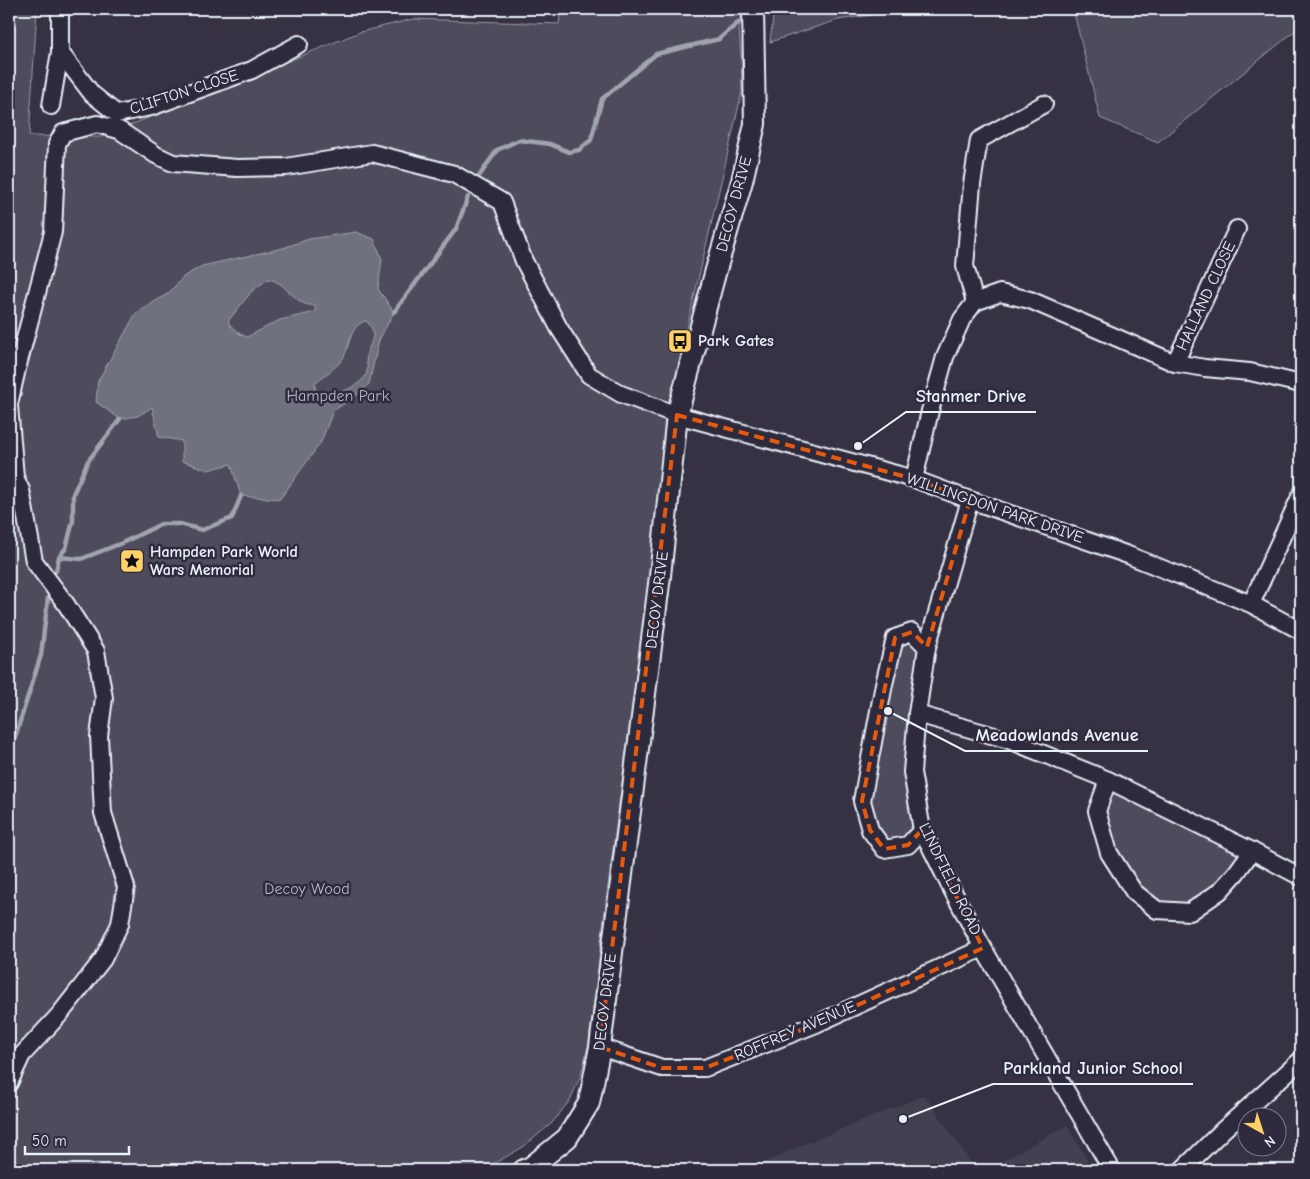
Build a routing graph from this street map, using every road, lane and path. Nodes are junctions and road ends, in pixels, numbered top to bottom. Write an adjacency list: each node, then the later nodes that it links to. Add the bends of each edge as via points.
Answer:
1 (60, 9): 4 (street)
2 (753, 9): 12 (street, DECOY DRIVE, via 755,124)
3 (298, 44): 4 (street, CLIFTON CLOSE, via 252,70 151,107 117,114 92,94)
4 (60, 52): 6 (street)
5 (1044, 104): 8 (street, via 979,140 965,266)
6 (51, 106)
7 (1237, 229): 9 (street, HALLAND CLOSE)
8 (975, 302): 9 (street, via 1000,294 1030,300); 13 (street, via 962,319 945,357)
9 (1175, 363): 10 (street, via 1250,372)
10 (1301, 384)
11 (9, 405): 12 (street, WILLINGDON PARK DRIVE, via 53,232 56,144 63,133 97,124 119,130 173,163 237,168 286,167 372,153 454,174 502,202 524,261 559,328 589,375 621,394); 27 (street, WILLINGDON PARK DRIVE, via 16,477 34,561 96,651 104,698 99,736 103,813 126,887 120,924 102,959 60,1014 22,1055)
12 (677, 415): 13 (street, WILLINGDON PARK DRIVE); 25 (street, DECOY DRIVE, via 660,576)
13 (914, 478): 15 (street, WILLINGDON PARK DRIVE)
14 (1301, 495): 16 (street)
15 (970, 500): 16 (street, WILLINGDON PARK DRIVE, via 1128,555); 18 (street, LINDFIELD ROAD)
16 (1251, 604): 17 (street, WILLINGDON PARK DRIVE)
17 (1301, 631)
18 (926, 647): 19 (street, LINDFIELD ROAD); 21 (street, via 912,632 895,638 862,801 870,830 884,849 908,845)
19 (917, 714): 20 (street, via 1009,740); 21 (street, LINDFIELD ROAD, via 912,772)
20 (1108, 780): 22 (street); 22 (street, via 1096,812 1109,853 1134,892 1157,910 1190,912 1220,891)
21 (922, 830): 24 (street, LINDFIELD ROAD)
22 (1252, 851): 23 (street)
23 (1301, 877)
24 (983, 948): 25 (street, ROFFREY AVENUE, via 816,1024 705,1068 662,1068); 29 (street, LINDFIELD ROAD)
25 (600, 1048): 28 (street, DECOY DRIVE, via 589,1103 567,1138)
26 (1301, 1060): 30 (street)
27 (9, 1083)
28 (524, 1170)
29 (1112, 1170)
30 (1182, 1170)

